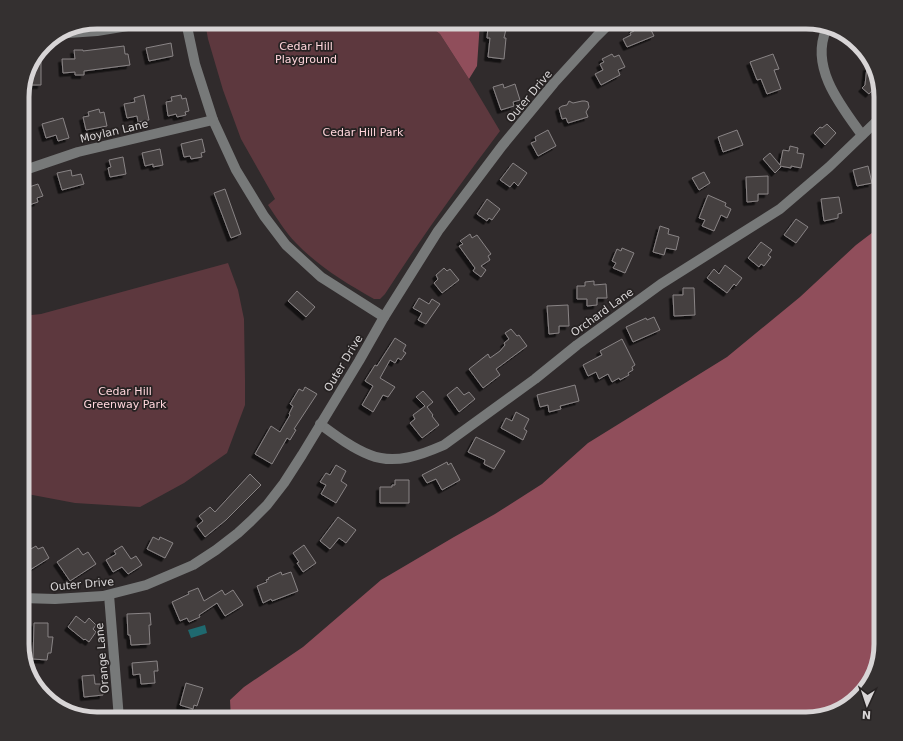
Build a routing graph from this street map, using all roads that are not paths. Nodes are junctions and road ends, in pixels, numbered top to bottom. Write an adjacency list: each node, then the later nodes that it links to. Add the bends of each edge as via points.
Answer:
1 (109, 29): 4 (street)
2 (188, 29): 6 (street, via 195,64)
3 (604, 29): 10 (street, Outer Drive, via 554,83 502,146 438,231)
4 (76, 32)
5 (826, 32): 8 (street, via 822,65 844,110)
6 (213, 120): 9 (street, Moylan Lane, via 78,152); 10 (street, via 236,170 264,216 286,245 321,277)
7 (874, 124): 8 (street, Orchard Lane)
8 (862, 135): 11 (street, Orchard Lane, via 780,209 661,284 444,445 411,457 385,459 355,448)
9 (29, 169)
10 (384, 317): 11 (street, Outer Drive)
11 (320, 424): 12 (street, Outer Drive, via 284,483 267,505 238,533 186,569 153,583)
12 (109, 595): 13 (street, Outer Drive); 14 (street, Orange Lane)
13 (29, 598)
14 (118, 712)

